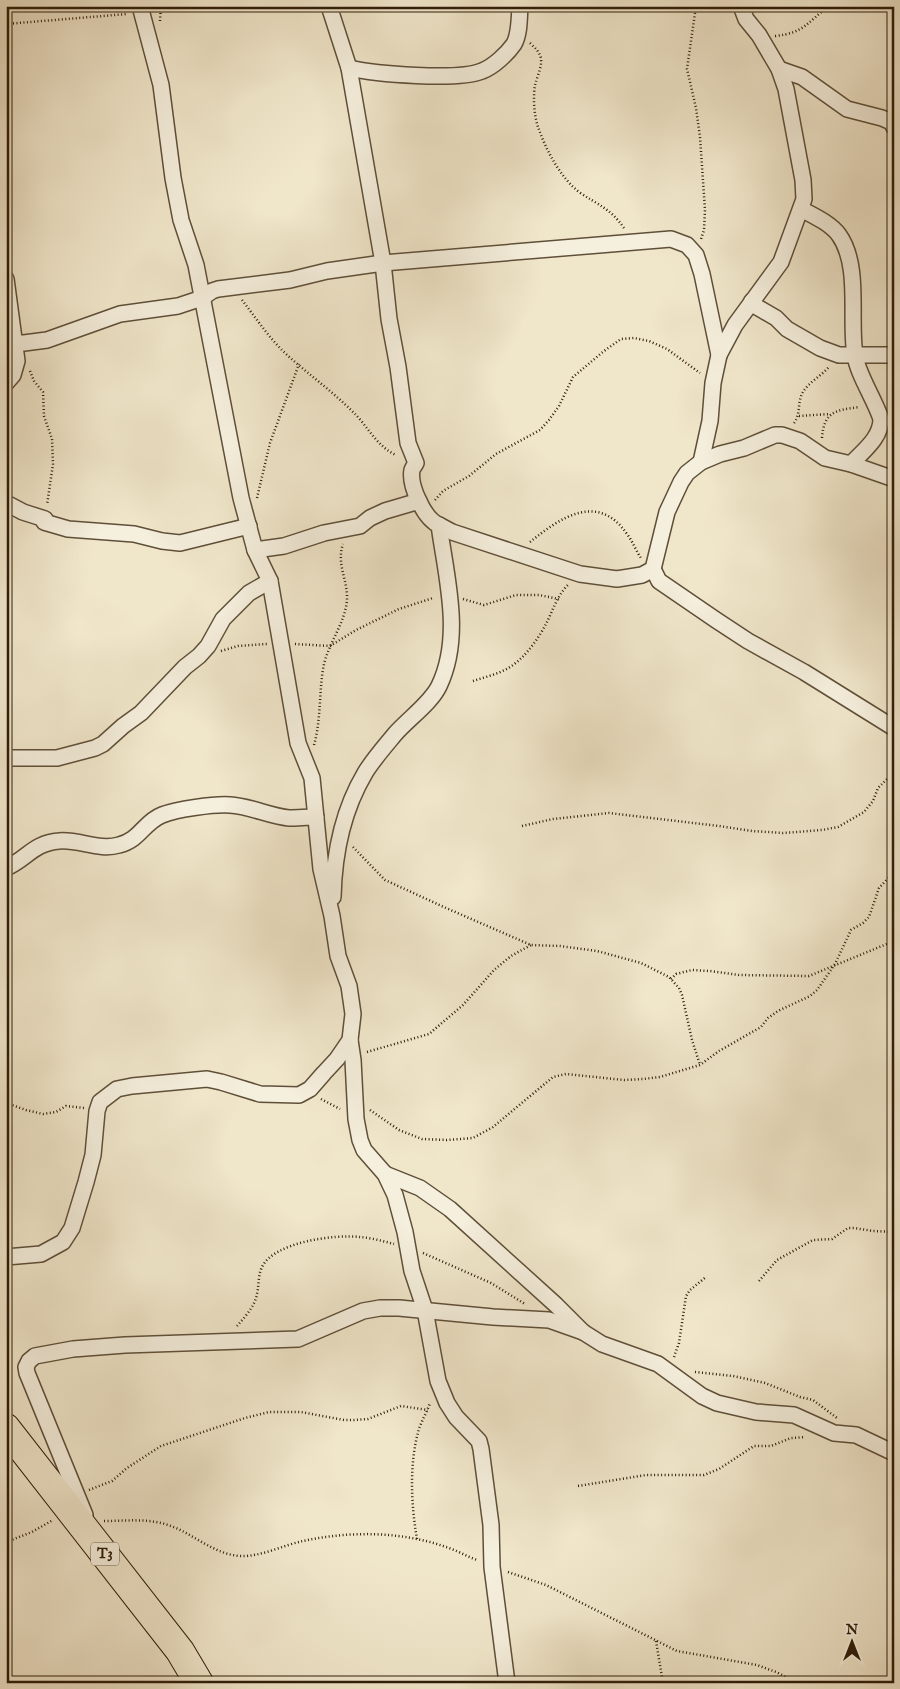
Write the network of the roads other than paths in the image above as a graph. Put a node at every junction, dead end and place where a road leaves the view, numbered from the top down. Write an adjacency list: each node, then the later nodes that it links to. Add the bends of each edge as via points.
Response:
1 (329, 6): 5 (street)
2 (520, 6): 5 (street, via 514,43 489,68 474,74 416,75)
3 (741, 6): 6 (street)
4 (140, 9): 11 (street, via 161,85 177,199)
5 (349, 68): 9 (street)
6 (779, 69): 7 (street, via 802,77 847,109 882,118); 8 (street, via 786,89 803,180)
7 (894, 127)
8 (801, 209): 12 (street, via 781,262); 16 (street, via 820,219 838,235 845,247 851,267)
9 (383, 263): 11 (street, via 290,280 234,286 212,291); 14 (street, via 671,239 687,245 696,255); 21 (street, via 408,443 416,463 412,470)
10 (6, 278): 13 (street)
11 (202, 298): 13 (street, via 167,308 120,314 47,340); 23 (street)
12 (752, 301): 14 (street); 16 (street, via 794,334 820,348 839,355)
13 (19, 342): 17 (street, via 15,370)
14 (719, 354): 18 (street)
15 (894, 355): 16 (street)
16 (855, 356): 19 (street, via 881,425 876,438)
17 (6, 383)
18 (701, 462): 19 (street, via 782,434 800,441 824,458); 26 (street, via 687,473 675,493)
19 (851, 464): 20 (street)
20 (894, 479)
21 (419, 501): 24 (street); 25 (street, via 378,514 360,526)
22 (6, 503): 23 (street, via 45,519 44,522 68,529 134,534 180,543)
23 (248, 523): 25 (street)
24 (436, 524): 26 (street, via 580,574 617,578 635,577); 32 (street, via 450,605 452,642 440,684 430,700 406,722 366,772 351,799 333,878)
25 (256, 550): 27 (street)
26 (652, 570): 28 (street, via 659,581 748,641)
27 (270, 581): 29 (street, via 250,593 223,619 208,646 141,713 95,748 57,758); 30 (street, via 298,743 312,778)
28 (894, 728)
29 (6, 758)
30 (316, 817): 31 (street, via 289,818 228,805 194,809 162,815 128,843 111,847 60,840 50,842 39,845); 32 (street, via 321,869)
31 (6, 868)
32 (332, 916): 33 (street, via 338,956 350,986 353,1014)
33 (350, 1040): 34 (street, via 360,1140); 35 (street, via 310,1089 299,1095 260,1094 207,1080 117,1089 100,1102 93,1155 72,1228 63,1242 41,1254)
34 (384, 1174): 36 (street, via 395,1195); 37 (street, via 420,1188 450,1209)
35 (6, 1257)
36 (425, 1310): 37 (street, via 549,1320); 40 (street, via 380,1308 363,1311 298,1339 126,1345 35,1356 26,1367 27,1373); 42 (street, via 438,1381 447,1403 479,1441)
37 (583, 1332): 39 (street, via 602,1344 658,1364 717,1403 756,1412 794,1415 837,1426)
38 (6, 1428): 40 (highway, T3)
39 (894, 1454)
40 (82, 1517): 41 (highway, T3, via 180,1651)
41 (199, 1683)
42 (507, 1683)

